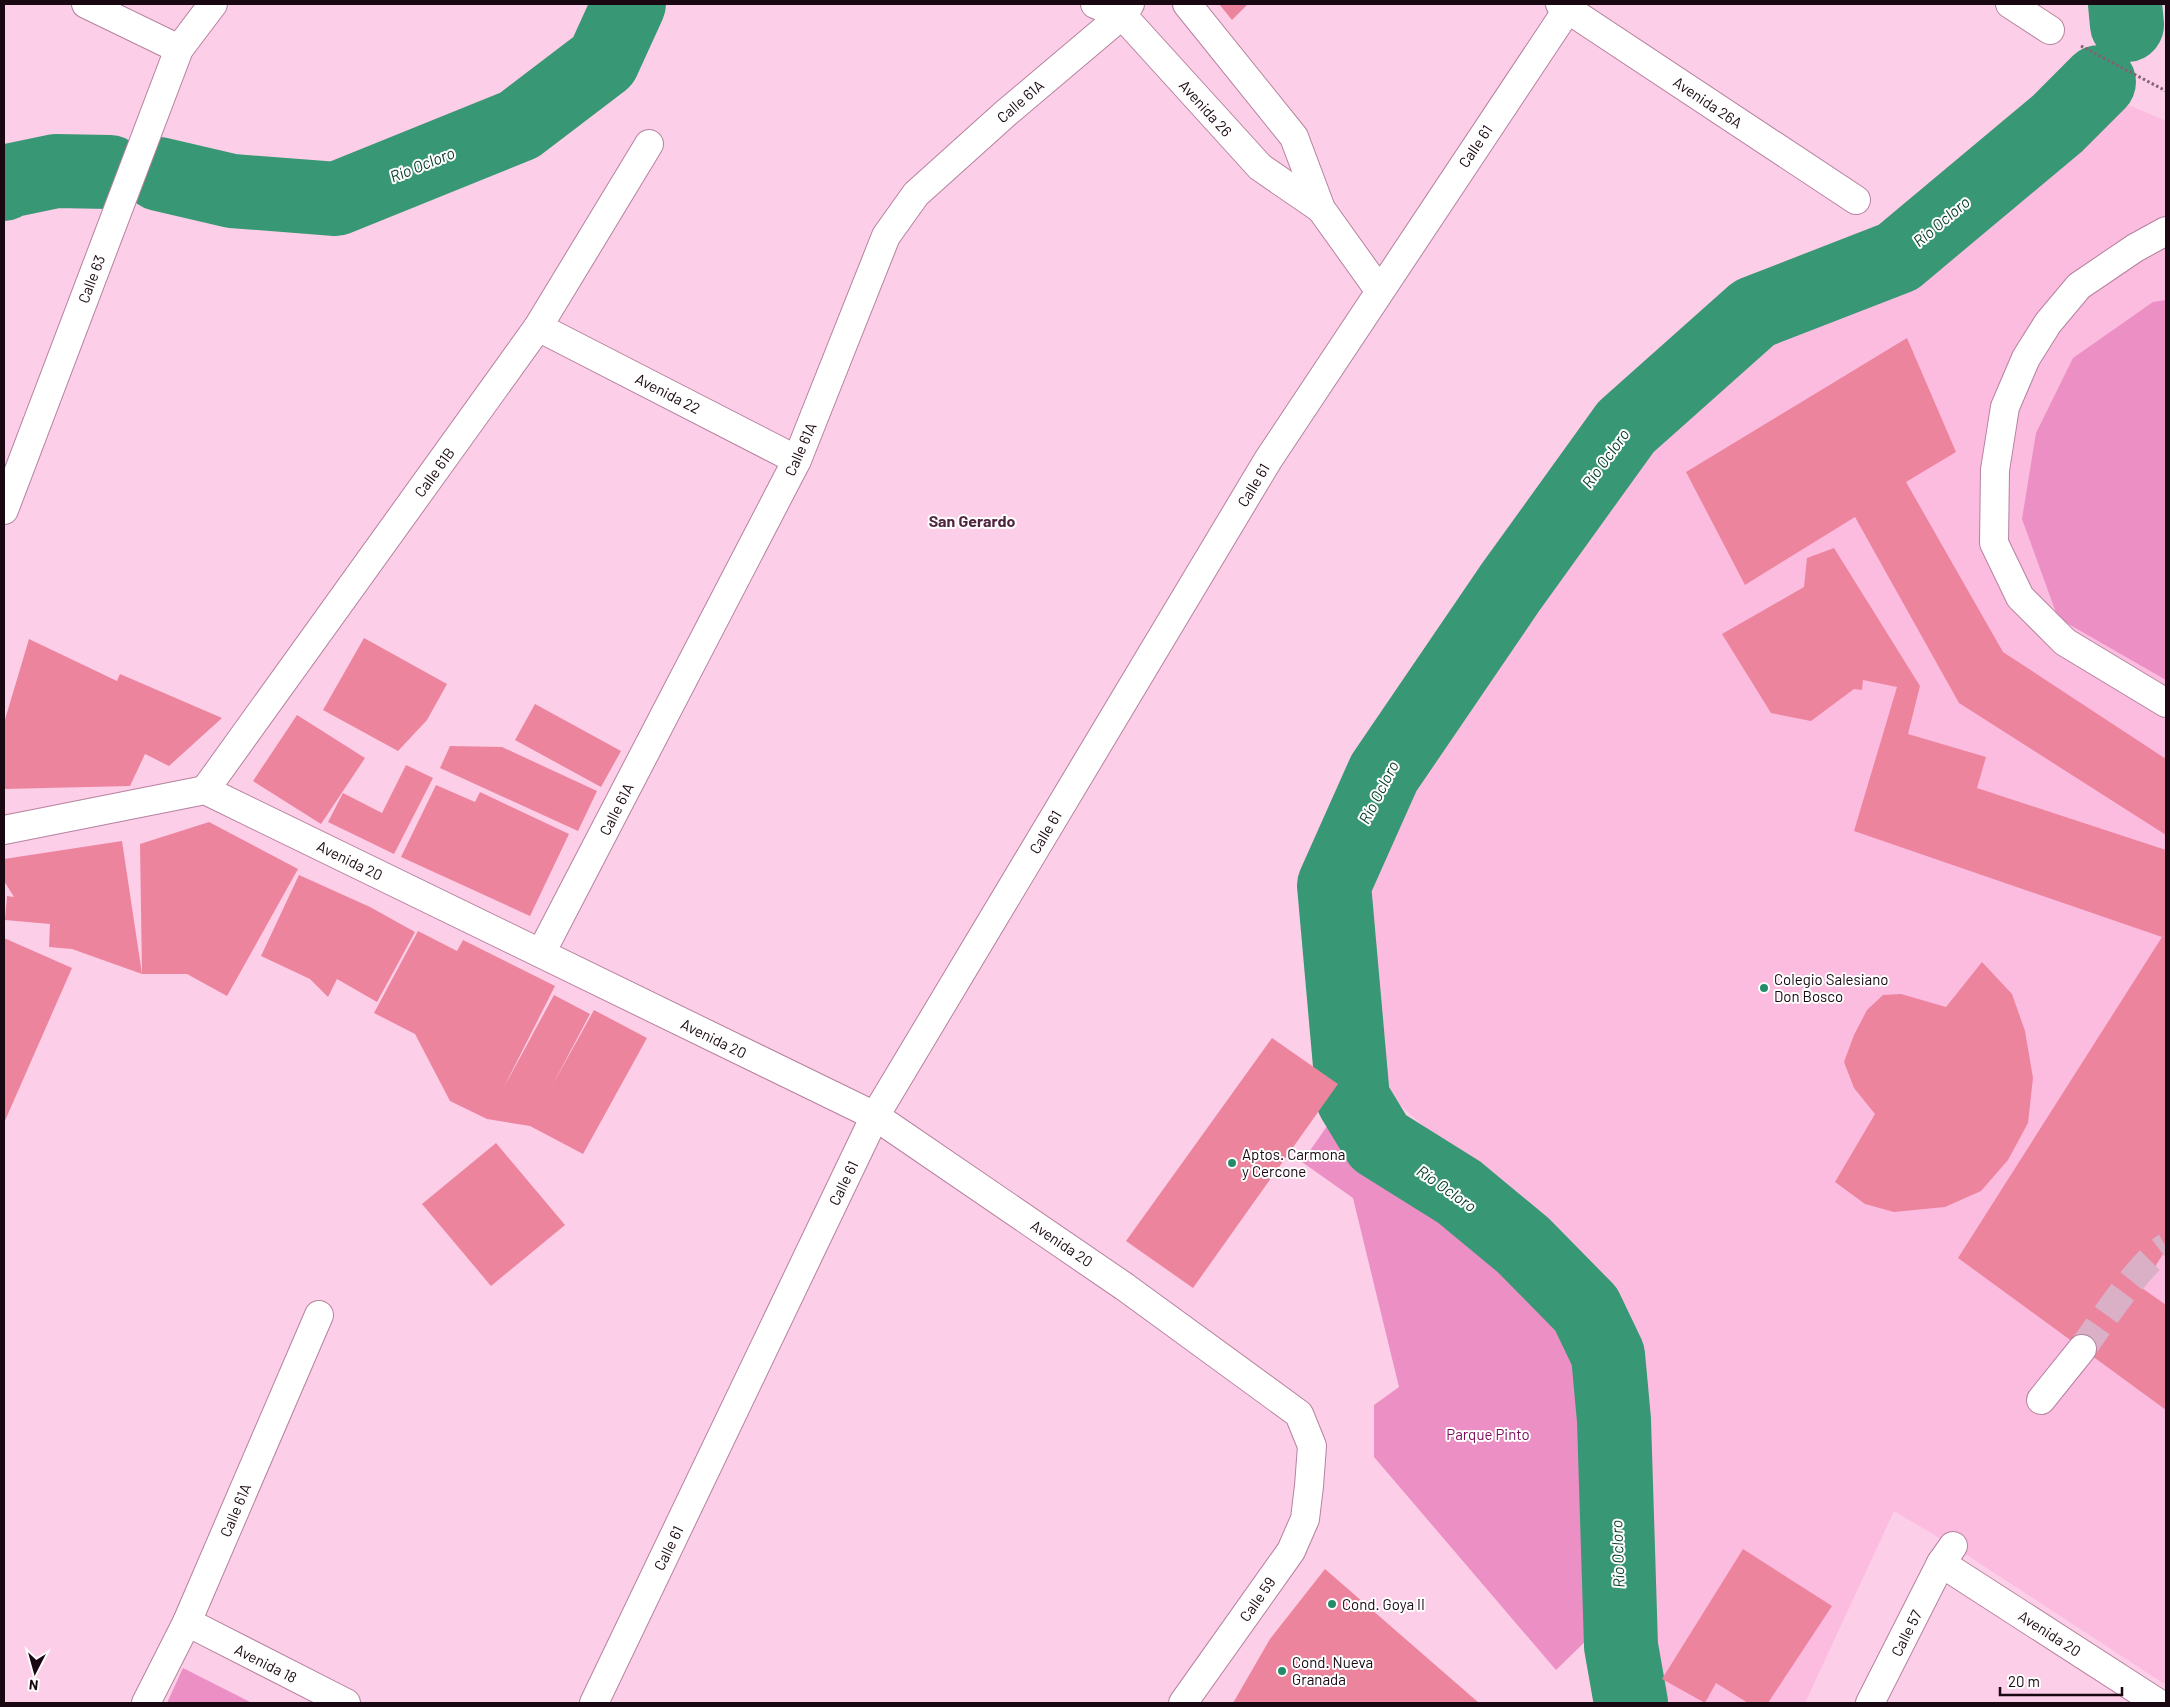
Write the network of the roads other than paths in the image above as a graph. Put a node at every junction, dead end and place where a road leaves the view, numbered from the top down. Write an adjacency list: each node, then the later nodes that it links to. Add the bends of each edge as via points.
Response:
1 (86, 4): 9 (street)
2 (213, 4): 9 (street, Calle 63)
3 (1095, 4): 7 (street, Avenida 26)
4 (1187, 4): 12 (street, Avenida 26, via 1294,137)
5 (2010, 4): 8 (street)
6 (1566, 5): 11 (street, Avenida 26A); 14 (street, Calle 61)
7 (1126, 9): 12 (street, Avenida 26, via 1260,167); 16 (street, Calle 61A, via 916,194 886,236)
8 (2050, 30)
9 (179, 49): 17 (street, Calle 63)
10 (649, 144): 15 (street, Calle 61B)
11 (1856, 200)
12 (1321, 210): 14 (street, Avenida 26)
13 (2166, 231): 18 (street, via 2079,286 2048,323 2026,358 2005,407 1995,470 1994,543 2020,597 2065,642)
14 (1379, 290): 22 (street, Calle 61, via 1268,460)
15 (538, 327): 16 (street, Avenida 22); 19 (street, Calle 61B)
16 (797, 460): 21 (street, Calle 61A)
17 (4, 510)
18 (2166, 704)
19 (205, 790): 20 (street); 21 (street, Avenida 20)
20 (4, 830)
21 (540, 953): 22 (street, Avenida 20)
22 (875, 1116): 26 (street, Avenida 20, via 1125,1287 1299,1414 1312,1446); 31 (street, Calle 61)
23 (319, 1315): 28 (street, Calle 61A)
24 (2082, 1349): 25 (street)
25 (2041, 1400)
26 (1309, 1486): 32 (street, Calle 59, via 1304,1519 1291,1550)
27 (1947, 1554): 33 (street, Calle 57); 34 (street, Avenida 20)
28 (187, 1622): 29 (street, Calle 61A); 30 (street, Avenida 18)
29 (146, 1703)
30 (346, 1703)
31 (594, 1703)
32 (1183, 1703)
33 (1870, 1703)
34 (2158, 1703)

